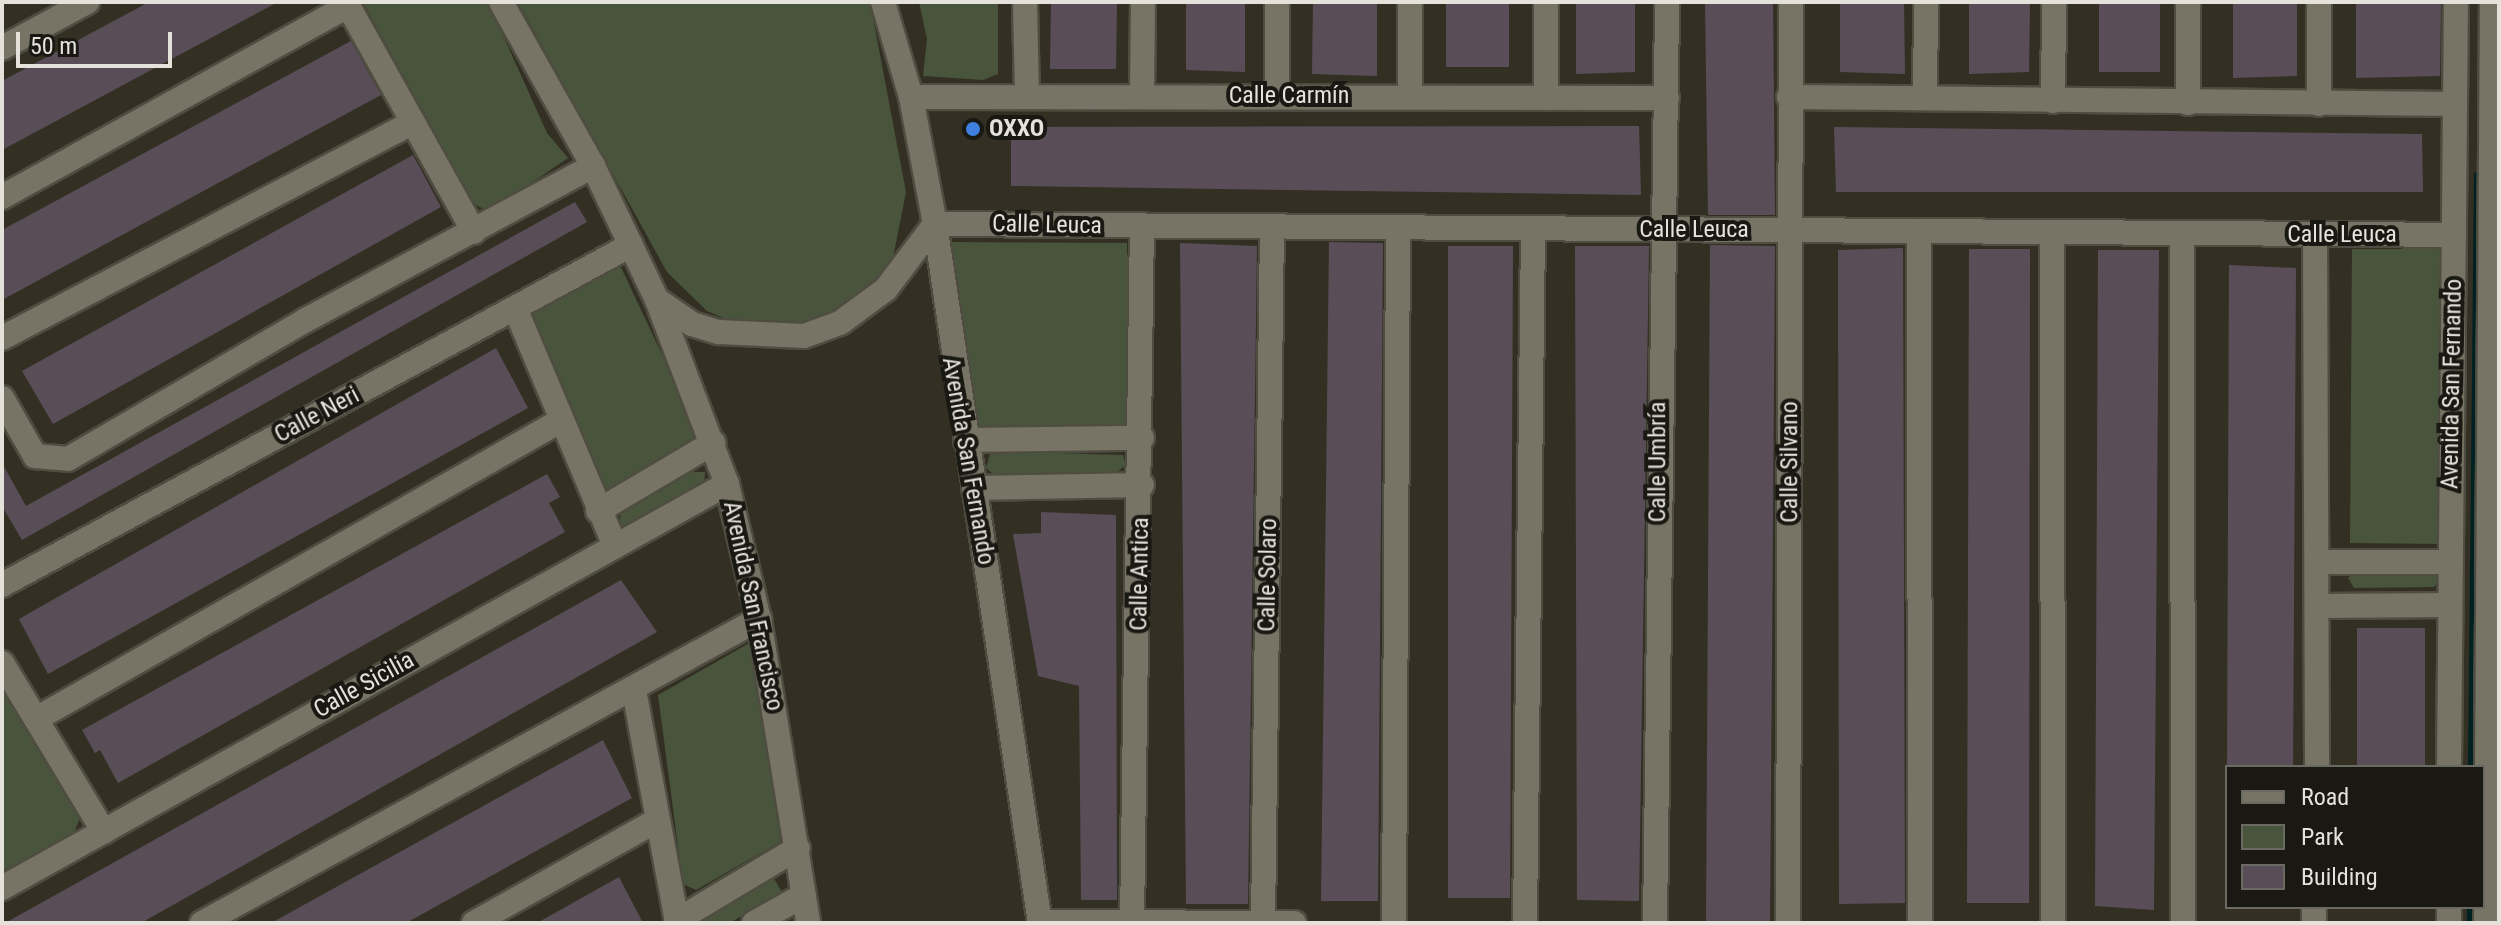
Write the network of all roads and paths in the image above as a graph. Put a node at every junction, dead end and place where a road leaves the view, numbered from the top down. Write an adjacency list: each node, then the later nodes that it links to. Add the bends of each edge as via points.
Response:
1 (87, 2): 18 (street)
2 (501, 2): 34 (street)
3 (883, 2): 22 (street, Avenida San Fernando)
4 (1025, 2): 19 (street)
5 (1143, 2): 20 (street)
6 (1277, 2): 23 (street)
7 (1410, 2): 21 (street)
8 (1546, 2): 25 (street)
9 (1667, 2): 26 (street, Calle Umbría)
10 (1791, 2): 24 (street, Calle Silvano)
11 (1926, 2): 27 (street)
12 (2054, 2): 28 (street)
13 (2188, 2): 29 (street)
14 (2319, 2): 30 (street)
15 (2456, 2): 31 (street, Avenida San Fernando)
16 (2492, 2): 32 (street, Avenida San Fernando)
17 (347, 4): 33 (street); 37 (street)
18 (2, 48)
19 (1027, 96): 20 (street, Calle Carmín); 22 (street, Calle Carmín)
20 (1142, 96): 23 (street, Calle Carmín)
21 (1410, 96): 23 (street, Calle Carmín); 25 (street, Calle Carmín)
22 (911, 97): 38 (street, Avenida San Fernando)
23 (1277, 97)
24 (1789, 97): 27 (street); 43 (street, Calle Silvano)
25 (1546, 98): 26 (street, Calle Carmín)
26 (1667, 98): 42 (street, Calle Umbría)
27 (1925, 98): 28 (street)
28 (2053, 101): 29 (street)
29 (2188, 103): 30 (street)
30 (2319, 104): 31 (street)
31 (2455, 104): 36 (street, Avenida San Fernando)
32 (2495, 104): 35 (street, Avenida San Fernando)
33 (413, 122): 44 (street); 55 (street)
34 (593, 166): 44 (street); 52 (street)
35 (2489, 167): 36 (street); 47 (street, Avenida San Fernando)
36 (2455, 168): 51 (street, Avenida San Fernando)
37 (2, 197)
38 (935, 224): 39 (street, Calle Leuca); 53 (street, via 886,289 840,323 804,336 719,332 692,324); 59 (street, Avenida San Fernando)
39 (1142, 226): 40 (street, Calle Leuca); 58 (street, Calle Antica)
40 (1272, 226): 41 (street, Calle Leuca); 91 (street, Calle Solaro)
41 (1398, 228): 46 (street, Calle Leuca); 93 (street)
42 (1660, 229): 43 (street, Calle Leuca); 46 (street, Calle Leuca); 95 (street, Calle Umbría)
43 (1791, 230): 45 (street, Calle Leuca); 96 (street, Calle Silvano)
44 (474, 232): 56 (street, via 306,320 68,459 44,459 27,446)
45 (1919, 232): 48 (street, Calle Leuca); 97 (street)
46 (1533, 233): 94 (street)
47 (2493, 233): 69 (street, Avenida San Fernando)
48 (2052, 234): 49 (street, Calle Leuca); 98 (street)
49 (2182, 235): 50 (street, Calle Leuca); 99 (street)
50 (2315, 235): 51 (street, Calle Leuca); 66 (street)
51 (2454, 235): 67 (street, Avenida San Fernando)
52 (631, 245): 53 (street); 54 (street, Calle Neri)
53 (657, 300): 60 (street, Avenida San Francisco)
54 (515, 308): 57 (street); 68 (street, Calle Neri)
55 (2, 338)
56 (2, 398)
57 (560, 421): 64 (street); 76 (street)
58 (1142, 438): 59 (street); 62 (street, Calle Antica)
59 (966, 440): 63 (street, Avenida San Fernando)
60 (713, 443): 61 (street, Avenida San Francisco); 64 (street)
61 (727, 484): 65 (street, Calle Sicilia); 72 (street, Avenida San Francisco)
62 (1142, 485): 63 (street); 86 (street, Calle Antica)
63 (974, 488): 85 (street, Avenida San Fernando)
64 (598, 511): 65 (street)
65 (614, 544): 80 (street, Calle Sicilia)
66 (2319, 562): 67 (street); 71 (street)
67 (2449, 562): 70 (street, Avenida San Fernando)
68 (2, 584)
69 (2493, 586): 73 (street, Avenida San Fernando)
70 (2449, 605): 71 (street); 78 (street, Avenida San Fernando)
71 (2320, 606): 77 (street)
72 (759, 619): 75 (street); 81 (street, Avenida San Francisco)
73 (2492, 627): 100 (street, Avenida San Fernando)
74 (2, 663): 76 (street)
75 (634, 690): 79 (street); 87 (street)
76 (36, 719): 80 (street)
77 (2317, 765)
78 (2449, 765)
79 (656, 821): 84 (street); 88 (street)
80 (104, 832): 82 (street, Calle Sicilia)
81 (798, 848): 83 (street, Avenida San Francisco); 84 (street)
82 (2, 888)
83 (804, 895): 89 (street); 90 (street, Avenida San Francisco)
84 (676, 922)
85 (1040, 922): 86 (street)
86 (1132, 922): 91 (street)
87 (202, 923)
88 (474, 923)
89 (754, 923)
90 (808, 923)
91 (1263, 923): 92 (street)
92 (1294, 923)
93 (1394, 923)
94 (1525, 923)
95 (1655, 923)
96 (1788, 923)
97 (1920, 923)
98 (2053, 923)
99 (2183, 923)
100 (2486, 923)

